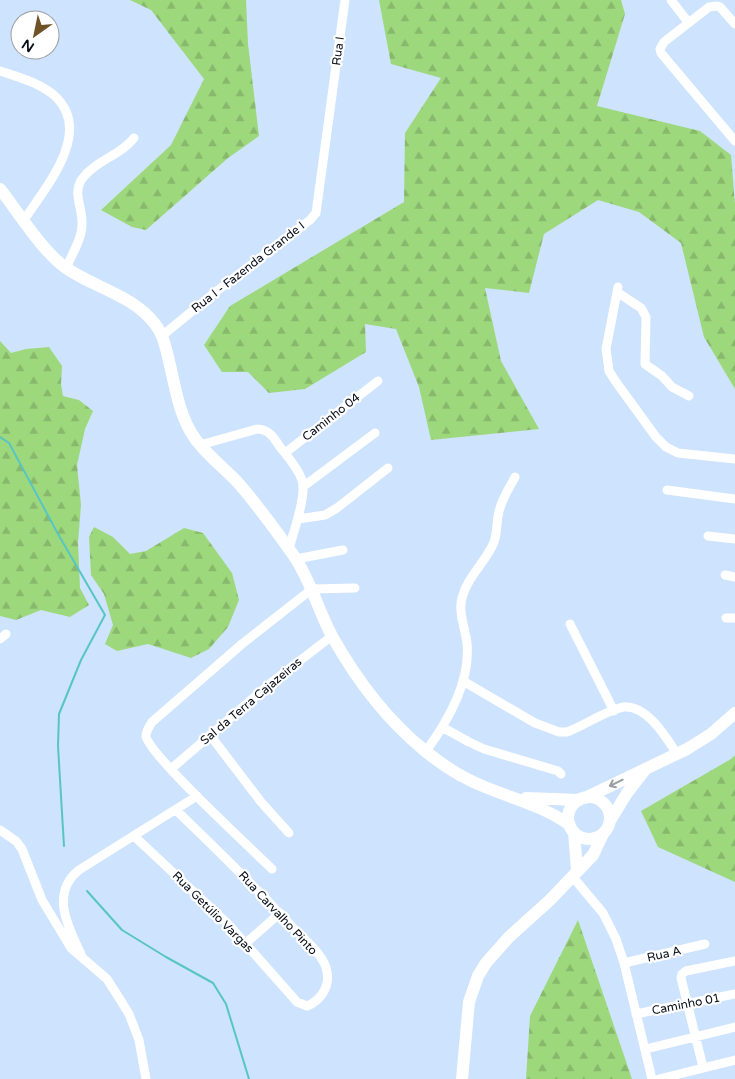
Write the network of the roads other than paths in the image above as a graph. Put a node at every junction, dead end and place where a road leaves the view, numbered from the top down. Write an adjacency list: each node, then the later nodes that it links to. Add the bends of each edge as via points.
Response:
1 (335, 0): 3 (street)
2 (672, 0): 4 (street)
3 (345, 1): 7 (street, Rua I)
4 (688, 22): 5 (street, via 709,7 717,6); 8 (street, via 664,42 661,54)
5 (735, 24)
6 (0, 71): 11 (street, via 36,84 56,97 70,123 65,154)
7 (332, 102): 13 (street, Rua I - Fazenda Grande I, via 314,216)
8 (733, 135)
9 (134, 138): 12 (street, via 122,151 96,165 82,179 77,189 83,223)
10 (0, 189): 11 (main road)
11 (24, 220): 12 (main road, via 51,255)
12 (66, 268): 13 (main road, via 136,305)
13 (162, 334): 17 (main road, via 184,419)
14 (378, 381): 18 (street, Caminho 04)
15 (689, 396): 19 (street, via 672,387 645,364 646,317 641,308 617,290 606,349 609,371 616,382 666,447 678,452)
16 (374, 433): 22 (street)
17 (200, 445): 18 (street, via 262,429 270,433); 29 (main road, via 239,484)
18 (285, 452): 22 (street)
19 (735, 459)
20 (388, 468): 25 (street, via 325,515)
21 (515, 477): 36 (street, via 500,507 494,542 462,598 461,614 467,644)
22 (304, 486): 25 (street)
23 (667, 490): 24 (street)
24 (735, 499)
25 (298, 518): 29 (street)
26 (708, 536): 27 (street)
27 (735, 540)
28 (343, 550): 29 (street)
29 (292, 554): 33 (main road)
30 (725, 575): 31 (street)
31 (735, 577)
32 (355, 588): 33 (street)
33 (312, 589): 35 (main road); 43 (street, via 152,722 147,730 148,742)
34 (570, 624): 37 (street)
35 (332, 636): 40 (street, Sal da Terra Cajazeiras); 41 (main road, via 388,717)
36 (463, 681): 37 (street, via 535,723 559,732 573,730); 39 (street)
37 (614, 711): 42 (street, via 626,707 646,716 660,727)
38 (735, 713): 42 (main road, via 704,739)
39 (442, 727): 41 (street); 45 (street, via 484,749)
40 (210, 735): 43 (street, Sal da Terra Cajazeiras); 53 (street)
41 (426, 751): 47 (main road, via 449,769)
42 (677, 754): 44 (main road)
43 (171, 769): 46 (street)
44 (646, 769): 48 (main road, one-way to 48); 50 (main road)
45 (560, 774)
46 (197, 796): 49 (street); 56 (street)
47 (511, 796): 48 (main road, via 542,800); 51 (main road, via 547,811)
48 (582, 799): 50 (main road, via 601,801 610,813); 51 (main road, via 570,811)
49 (176, 810): 55 (street); 58 (street, Rua Carvalho Pinto)
50 (610, 821): 54 (main road)
51 (572, 828): 54 (main road, via 585,839); 57 (main road)
52 (0, 830): 61 (street, via 22,849 42,900 71,948)
53 (289, 833)
54 (603, 834): 57 (main road, via 593,854)
55 (134, 836): 59 (street, Rua Getúlio Vargas); 61 (street, via 79,870 68,881 64,895 66,918)
56 (272, 869)
57 (574, 873): 63 (street, via 603,913); 75 (main road, via 509,937 478,976 469,1002)
58 (280, 913): 59 (street); 64 (street, Rua Carvalho Pinto, via 317,954 328,973 322,995 314,1003 302,1005)
59 (246, 943): 64 (street, Rua Getúlio Vargas)
60 (705, 944): 63 (street, Rua A)
61 (84, 961): 74 (street, via 107,979 129,1014 139,1040)
62 (735, 962): 66 (street, via 684,972 681,978)
63 (624, 963): 67 (street)
64 (287, 991)
65 (735, 994): 66 (street, Caminho 01)
66 (686, 1004): 67 (street, Caminho 01); 69 (street)
67 (636, 1014): 70 (street)
68 (735, 1027): 69 (street)
69 (695, 1036): 70 (street); 72 (street)
70 (646, 1049): 76 (street)
71 (735, 1060): 72 (street)
72 (703, 1067): 73 (street)
73 (694, 1074): 77 (street)
74 (146, 1079)
75 (462, 1079)
76 (652, 1079)
77 (660, 1079)

